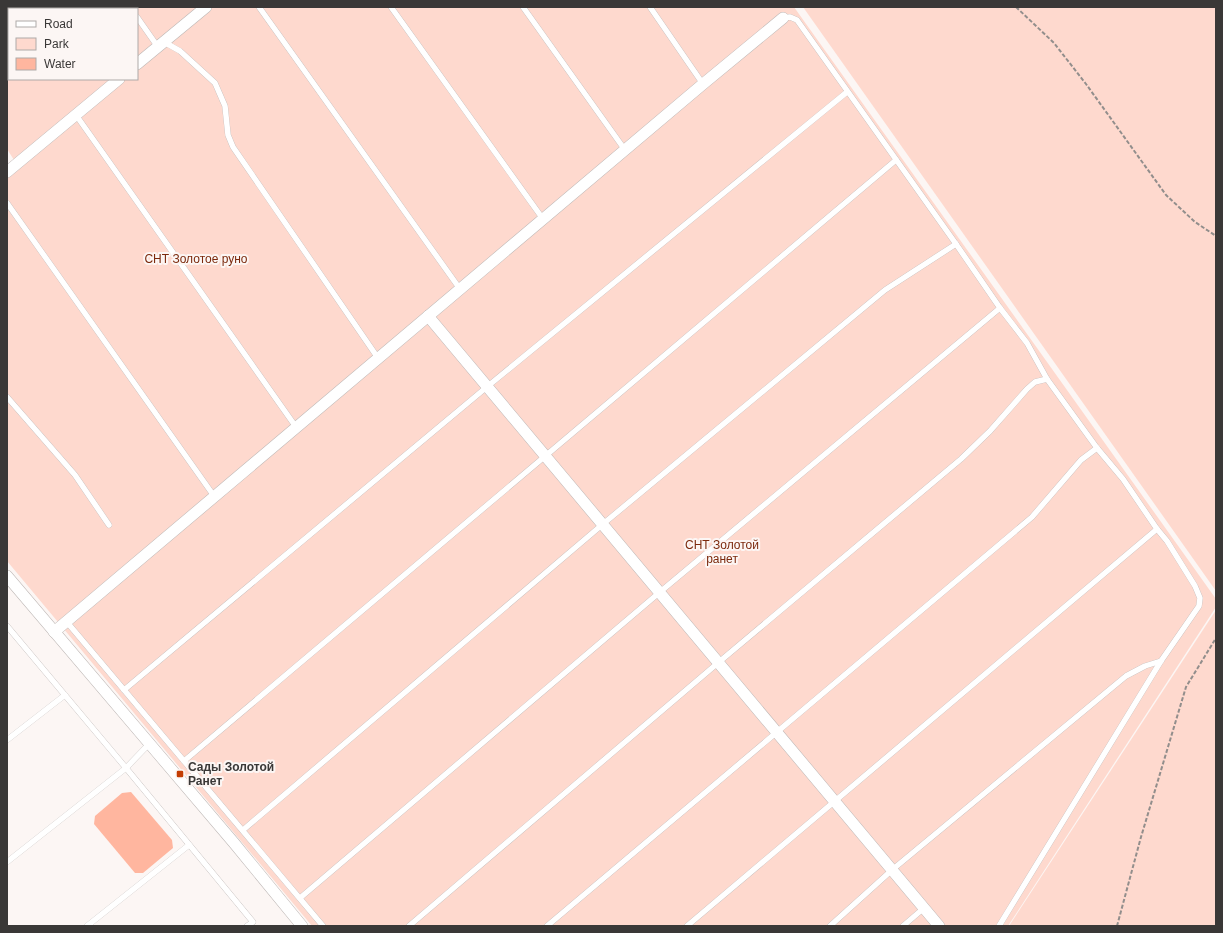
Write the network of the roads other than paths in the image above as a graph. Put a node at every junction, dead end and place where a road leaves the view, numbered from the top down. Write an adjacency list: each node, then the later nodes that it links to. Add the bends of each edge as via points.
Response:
1 (206, 7): 8 (street)
2 (259, 7): 20 (lane)
3 (391, 7): 18 (lane)
4 (523, 7): 14 (lane)
5 (650, 7): 11 (lane)
6 (138, 18): 8 (lane)
7 (783, 18): 11 (street); 12 (lane, via 797,20)
8 (161, 44): 9 (street); 23 (lane, via 180,51 215,83 225,106 228,135 233,147)
9 (138, 63)
10 (118, 80): 13 (street)
11 (703, 84): 14 (street)
12 (847, 92): 15 (lane); 25 (lane)
13 (76, 115): 16 (street); 27 (lane)
14 (625, 150): 18 (street)
15 (896, 160): 19 (lane); 29 (lane)
16 (7, 172)
17 (7, 203): 30 (lane)
18 (543, 219): 20 (street)
19 (956, 244): 21 (lane); 31 (lane, via 885,290)
20 (460, 289): 22 (street)
21 (1000, 308): 24 (lane, via 1027,343); 35 (lane)
22 (428, 316): 23 (street); 25 (street)
23 (378, 358): 27 (street)
24 (1047, 379): 28 (lane); 40 (lane, via 1035,382 961,459)
25 (488, 386): 29 (street); 41 (lane)
26 (7, 397): 32 (lane, via 75,475)
27 (296, 428): 30 (street)
28 (1096, 448): 33 (lane, via 1123,479); 43 (lane, via 1081,460 1032,517)
29 (546, 455): 31 (street); 46 (lane)
30 (214, 496): 36 (street)
31 (603, 524): 35 (street); 49 (lane)
32 (109, 525)
33 (1157, 529): 39 (lane, via 1196,586 1200,598 1199,606); 48 (lane)
34 (7, 576): 38 (street)
35 (660, 592): 40 (street); 53 (lane)
36 (66, 621): 38 (street); 41 (lane)
37 (7, 626): 42 (lane)
38 (54, 632): 45 (street)
39 (1161, 661): 52 (lane, via 1126,676); 65 (lane)
40 (719, 662): 43 (street); 59 (lane)
41 (124, 690): 46 (lane)
42 (65, 695): 44 (lane); 47 (lane)
43 (777, 732): 48 (street); 60 (lane)
44 (7, 740)
45 (149, 744): 47 (lane); 57 (street)
46 (184, 761): 49 (lane)
47 (126, 768): 50 (lane); 51 (lane)
48 (835, 801): 52 (street); 61 (lane)
49 (243, 830): 53 (lane)
50 (189, 845): 55 (lane); 56 (lane, via 253,922)
51 (7, 862)
52 (892, 870): 54 (street); 62 (lane)
53 (300, 898): 58 (lane)
54 (924, 908): 63 (lane); 64 (street)
55 (87, 926)
56 (247, 926)
57 (302, 926)
58 (323, 926)
59 (409, 926)
60 (547, 926)
61 (687, 926)
62 (830, 926)
63 (903, 926)
64 (939, 926)
65 (999, 926)

